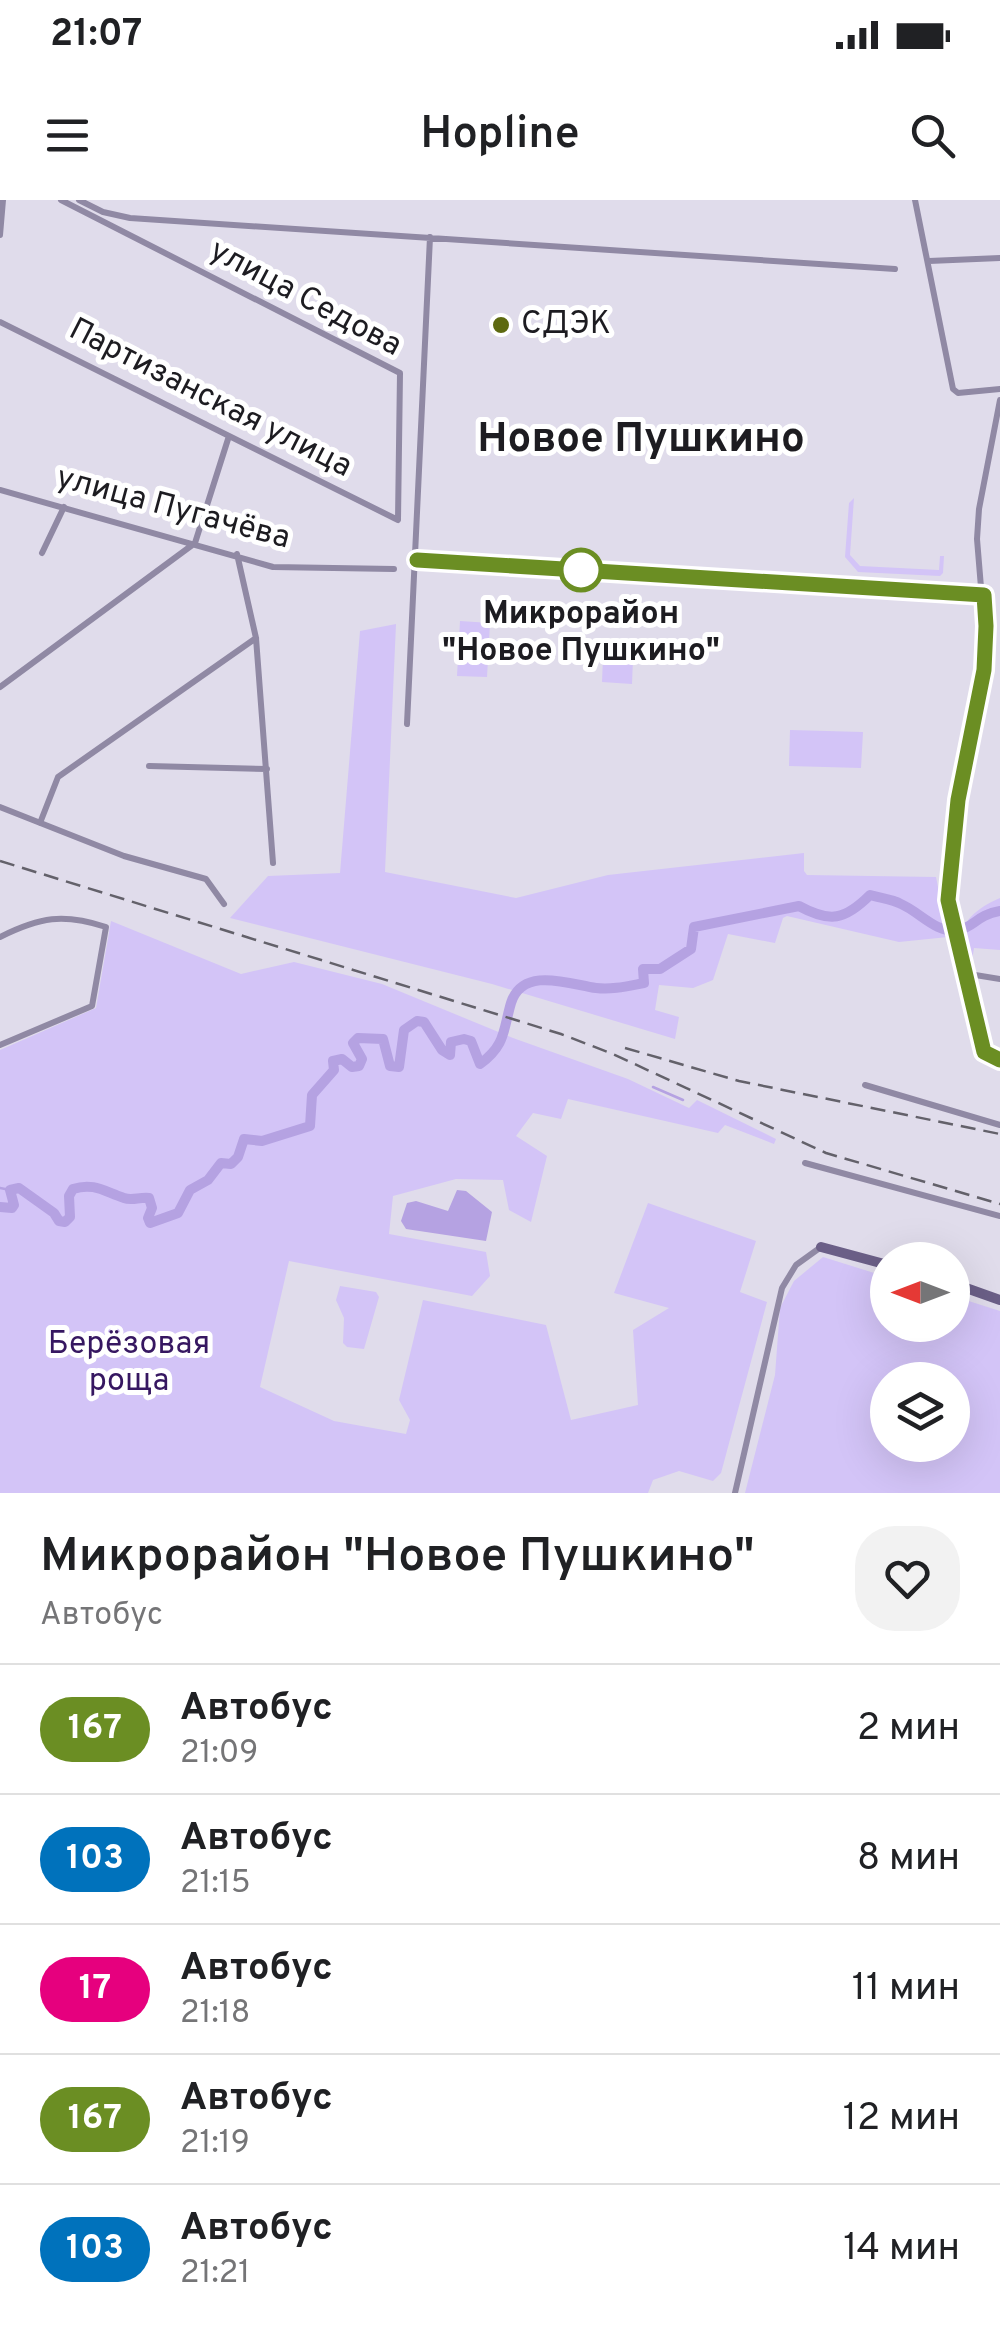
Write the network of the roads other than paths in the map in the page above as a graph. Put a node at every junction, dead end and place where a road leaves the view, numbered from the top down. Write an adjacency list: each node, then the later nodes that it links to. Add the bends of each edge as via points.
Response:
1 (2, 200): 5 (street)
2 (61, 200): 16 (street, улица Седова, via 400,373)
3 (80, 200): 6 (street, via 130,218)
4 (915, 200): 8 (street)
5 (0, 235)
6 (430, 237): 9 (street); 20 (street)
7 (1000, 258): 8 (street)
8 (929, 261): 11 (street, via 953,390)
9 (895, 269)
10 (0, 322): 13 (street, Партизанская улица)
11 (1000, 389)
12 (1000, 400): 22 (street, via 977,538)
13 (229, 436): 16 (street, Партизанская улица); 17 (street)
14 (0, 490): 15 (street, улица Пугачёва)
15 (64, 507): 17 (street, улица Пугачёва); 18 (street)
16 (398, 520)
17 (195, 542): 19 (street, улица Пугачёва); 24 (street)
18 (42, 553)
19 (237, 554): 21 (street, улица Пугачёва, via 273,567); 23 (street)
20 (417, 560): 22 (street); 25 (street)
21 (394, 569)
22 (984, 595): 33 (street, via 985,659 956,814 948,900)
23 (256, 638): 27 (street); 29 (street, via 58,777)
24 (0, 687)
25 (407, 724)
26 (150, 766): 27 (street)
27 (267, 769): 30 (street)
28 (0, 808): 29 (street)
29 (40, 823): 31 (street, via 206,879)
30 (273, 863)
31 (224, 904)
32 (0, 937): 35 (street, via 45,919 77,918 106,927 92,1006)
33 (963, 973): 34 (street); 36 (street, via 984,1052)
34 (1000, 978)
35 (0, 1046)
36 (1000, 1060)
37 (865, 1085): 39 (street)
38 (1000, 1110): 39 (street)
39 (998, 1125)
40 (805, 1163): 41 (street)
41 (1000, 1216)
42 (821, 1247): 43 (street); 46 (street, via 796,1265 782,1288)
43 (870, 1260)
44 (970, 1289): 45 (street)
45 (1000, 1300)
46 (734, 1493)

